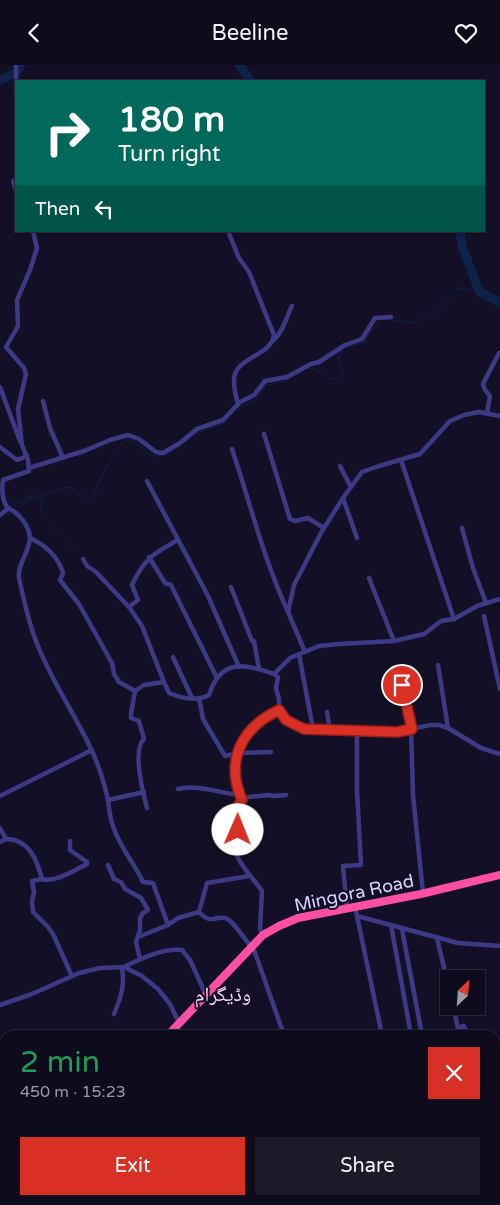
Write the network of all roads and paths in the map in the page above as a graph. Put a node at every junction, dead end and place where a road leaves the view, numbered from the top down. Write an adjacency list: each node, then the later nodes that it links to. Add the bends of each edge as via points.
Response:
1 (16, 65): 2 (street)
2 (16, 80)
3 (33, 232): 15 (street, via 37,247 17,300 18,326 6,347 24,367 26,374 18,409)
4 (228, 232): 7 (street, via 249,272 274,335)
5 (292, 307): 7 (street)
6 (390, 317): 11 (street, via 375,318 362,339 345,345 319,362 287,377 265,381 254,395)
7 (273, 341): 11 (street, via 235,374 233,380)
8 (499, 353): 12 (street, via 483,384 490,397)
9 (0, 387): 15 (street)
10 (42, 401): 19 (street)
11 (238, 405): 19 (street, via 223,419 197,429 163,453 128,435)
12 (487, 413): 13 (street); 24 (street, via 464,415 450,421 420,454 362,472)
13 (500, 416)
14 (264, 434): 29 (street, via 290,519 308,518)
15 (22, 445): 18 (street)
16 (0, 447): 18 (street, via 17,460)
17 (232, 449): 41 (street, via 262,546)
18 (27, 456): 22 (street)
19 (63, 458): 22 (street)
20 (402, 463): 43 (street)
21 (340, 466): 24 (street)
22 (29, 468): 26 (street, via 29,471 3,480)
23 (147, 481): 33 (street)
24 (351, 487): 25 (street)
25 (343, 498): 29 (street); 32 (street)
26 (2, 500): 27 (street)
27 (9, 508): 28 (street); 31 (street, via 22,518)
28 (0, 515)
29 (324, 528): 41 (street, via 294,585)
30 (462, 528): 39 (street)
31 (30, 538): 56 (street, via 45,546 58,562 63,573 60,580 79,604 112,663 114,675 121,684); 66 (street, via 18,572 34,635)
32 (357, 538)
33 (178, 540): 34 (street); 49 (street)
34 (149, 557): 40 (street, via 132,585 139,598); 53 (street, via 165,583 171,585)
35 (83, 559): 40 (street)
36 (369, 578): 44 (street)
37 (230, 587): 50 (street, via 254,641)
38 (500, 599): 39 (street)
39 (486, 603): 43 (street)
40 (129, 607): 54 (street, via 142,626)
41 (288, 612): 45 (street)
42 (484, 616): 55 (street)
43 (454, 619): 44 (street, via 441,621 424,634)
44 (394, 641): 45 (street, via 339,643)
45 (305, 651): 46 (street)
46 (299, 654): 52 (street, via 290,658); 62 (street)
47 (173, 657): 57 (street)
48 (438, 665): 61 (street)
49 (240, 667): 50 (street); 53 (street, via 231,667)
50 (259, 669): 52 (street)
51 (399, 669): 63 (street)
52 (274, 675): 59 (street, via 278,677)
53 (217, 678): 58 (street, via 209,695)
54 (164, 682): 56 (street, via 144,685); 57 (street, via 169,693)
55 (500, 689)
56 (135, 691): 71 (street, via 131,718 139,721 144,739 138,755)
57 (192, 698): 58 (street)
58 (199, 698): 67 (street, via 203,719 225,756)
59 (279, 710): 62 (street, via 286,720 304,729); 67 (street, via 266,716 252,730 239,745)
60 (326, 712): 64 (street)
61 (448, 728): 63 (street, via 430,725); 69 (street, via 481,748)
62 (313, 729): 64 (street)
63 (412, 729): 65 (street, via 397,732); 85 (street, via 413,795)
64 (330, 730): 65 (street)
65 (357, 730): 87 (street, via 361,865 343,866)
66 (92, 750): 73 (street); 75 (street)
67 (238, 753): 68 (street); 74 (street, via 235,766)
68 (271, 753)
69 (500, 754)
70 (178, 789): 74 (street, via 195,788)
71 (144, 792): 75 (street); 76 (street)
72 (286, 795): 74 (street)
73 (0, 796)
74 (240, 797): 83 (street, via 241,802 236,809 238,830 231,835 242,868)
75 (108, 800): 86 (street, via 108,813 123,850 143,883 153,883)
76 (147, 808)
77 (0, 828): 78 (street)
78 (6, 839): 80 (street); 84 (street, via 15,839 30,851 38,863)
79 (70, 841): 84 (street, via 70,850 87,864 75,872)
80 (0, 842)
81 (108, 865): 88 (street, via 114,879 141,898)
82 (500, 875): 85 (highway, Mingora Road)
83 (249, 876): 89 (street, via 207,883); 94 (street, via 263,894 260,929)
84 (42, 879): 102 (street, via 32,881 34,912 48,927)
85 (423, 893): 87 (highway, Mingora Road)
86 (161, 907): 88 (street); 91 (street)
87 (351, 908): 90 (street); 94 (highway, Mingora Road, via 298,918)
88 (148, 910): 95 (street, via 140,918)
89 (199, 912): 91 (street, via 178,918); 98 (street, via 206,919 225,918 230,921)
90 (357, 916): 92 (street); 110 (street)
91 (168, 925): 95 (street)
92 (391, 925): 93 (street); 111 (street)
93 (402, 929): 96 (street); 112 (street)
94 (263, 935): 98 (highway, Mingora Road)
95 (138, 937): 99 (street, via 136,947)
96 (437, 938): 97 (street); 101 (street)
97 (500, 946)
98 (252, 948): 103 (highway, Mingora Road); 109 (street)
99 (140, 959): 100 (street); 103 (street, via 173,949 182,950)
100 (122, 967): 102 (street, via 100,968); 105 (street, via 122,996); 107 (street, via 142,976 158,989)
101 (445, 970)
102 (72, 976): 104 (street)
103 (206, 995): 107 (highway, Mingora Road)
104 (0, 1005)
105 (114, 1014)
106 (455, 1015): 113 (street, via 458,1028 464,1026)
107 (179, 1023): 108 (highway, Mingora Road)
108 (173, 1030)
109 (282, 1030)
110 (381, 1030)
111 (410, 1030)
112 (421, 1030)
113 (465, 1030)

